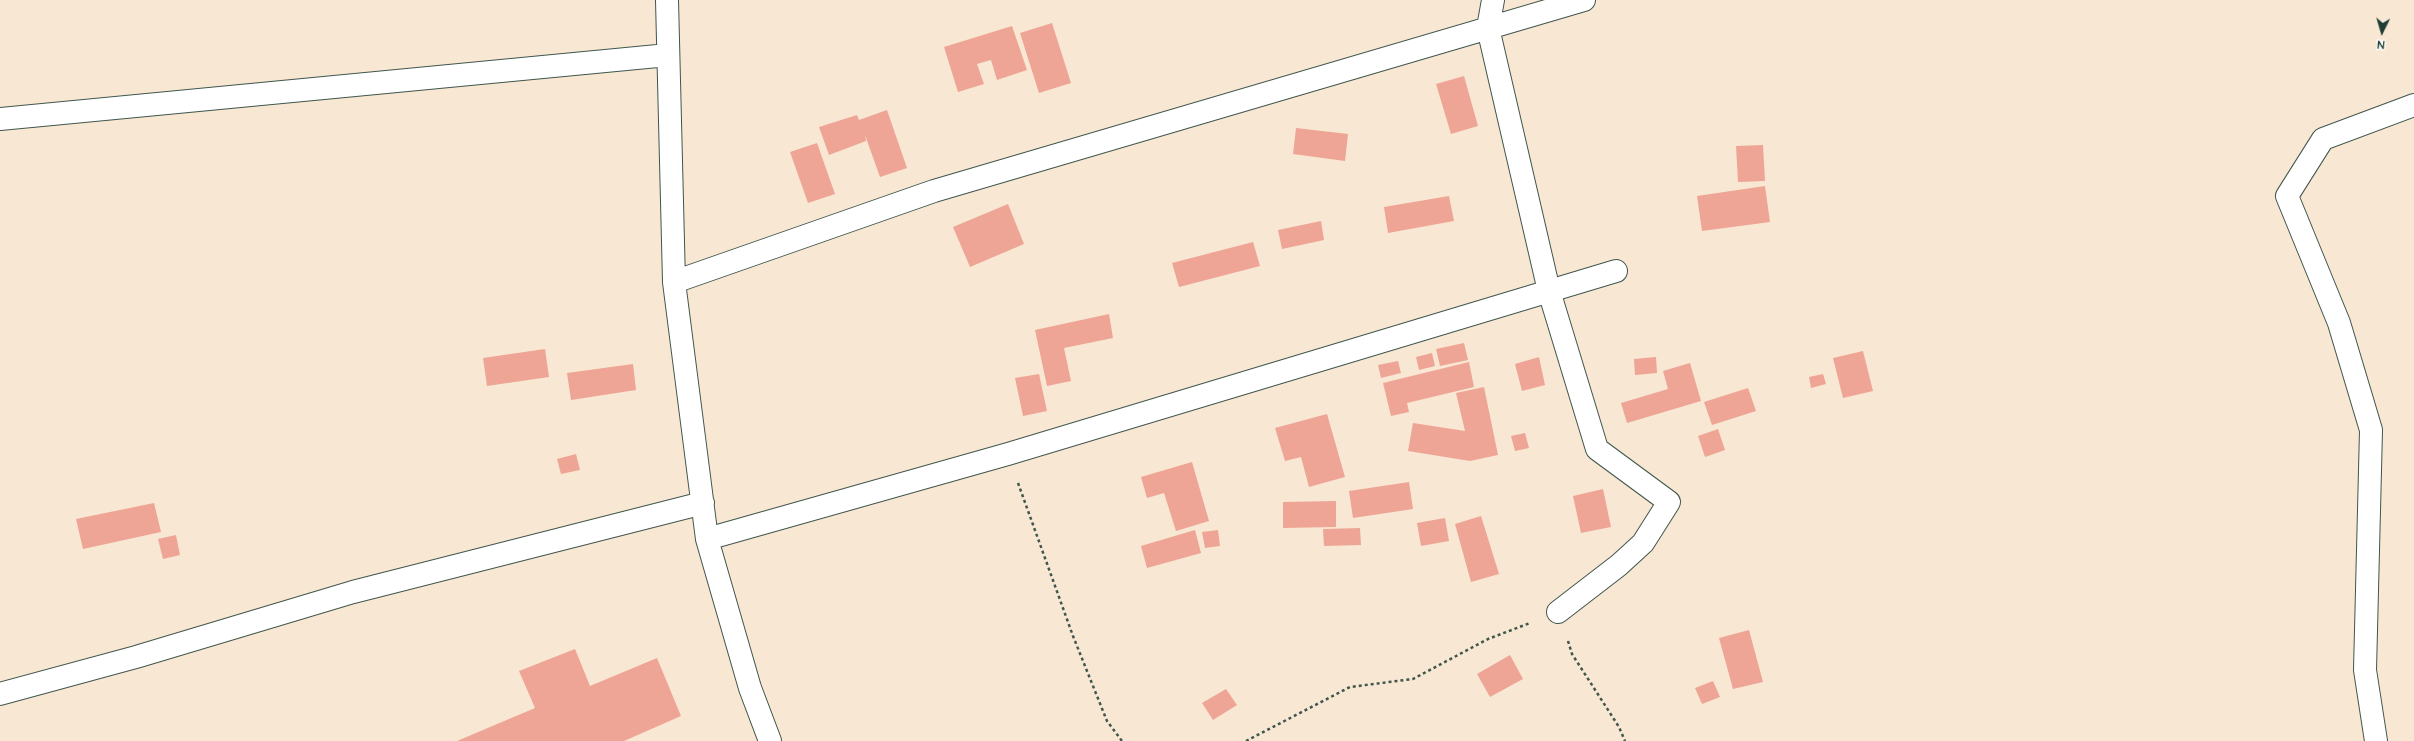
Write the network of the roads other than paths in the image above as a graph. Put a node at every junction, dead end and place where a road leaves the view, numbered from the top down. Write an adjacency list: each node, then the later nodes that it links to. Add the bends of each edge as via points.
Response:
1 (667, 0): 5 (street)
2 (1493, 0): 4 (street)
3 (1584, 0): 4 (street)
4 (1488, 28): 9 (street, via 934,191); 10 (street)
5 (668, 55): 7 (street); 9 (street)
6 (2414, 105): 16 (street, via 2323,139 2287,196 2339,323 2371,430 2364,670)
7 (0, 119)
8 (1616, 271): 10 (street)
9 (674, 282): 11 (street)
10 (1549, 291): 12 (street, via 1008,454); 13 (street, via 1597,449 1669,502 1643,543)
11 (703, 503): 12 (street); 14 (street, via 353,592 136,657)
12 (707, 539): 15 (street, via 750,688)
13 (1558, 612)
14 (0, 694)
15 (770, 741)
16 (2376, 741)

